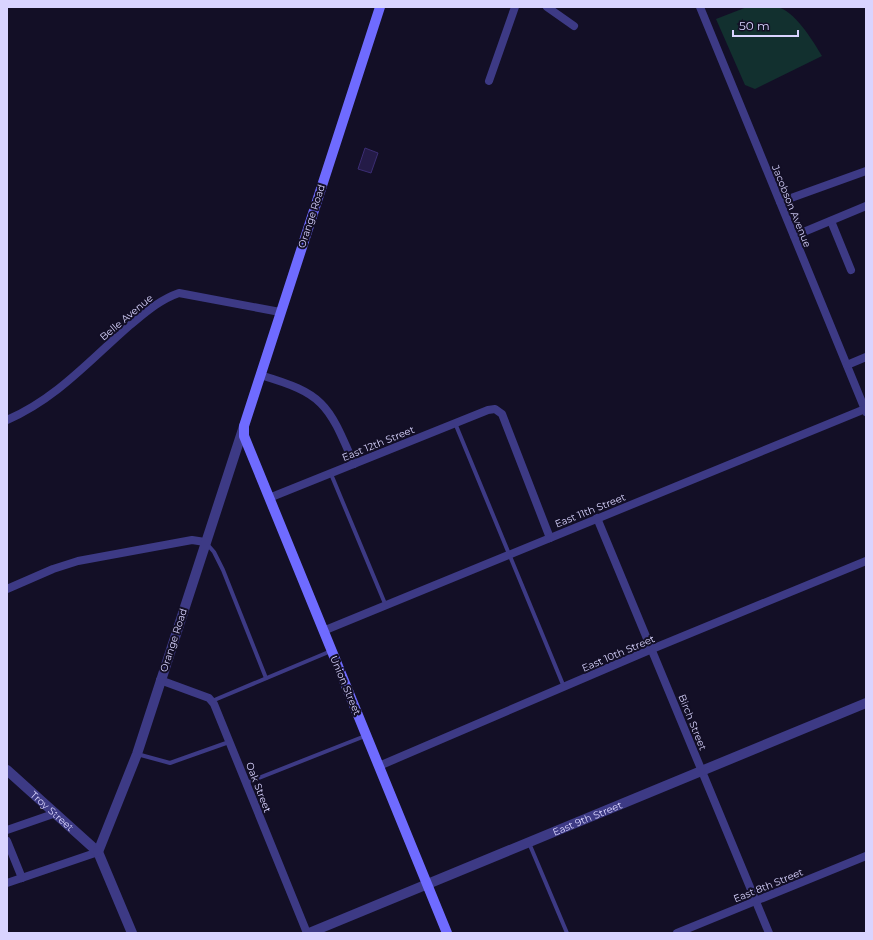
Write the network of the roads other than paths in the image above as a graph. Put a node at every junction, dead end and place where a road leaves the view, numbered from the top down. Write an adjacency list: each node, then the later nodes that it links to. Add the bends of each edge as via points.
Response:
1 (380, 7): 13 (main road, Orange Road)
2 (515, 7): 6 (street)
3 (547, 7): 5 (street)
4 (700, 7): 8 (street, Jacobson Avenue)
5 (574, 26)
6 (489, 80)
7 (866, 171): 8 (street)
8 (780, 202): 11 (street, Jacobson Avenue)
9 (866, 206): 10 (street)
10 (831, 221): 11 (street); 12 (street)
11 (794, 236): 15 (street, Jacobson Avenue)
12 (851, 270)
13 (280, 312): 16 (main road, Orange Road); 18 (street, Belle Avenue, via 180,293 170,296 158,302 68,382 41,402)
14 (866, 357): 15 (street)
15 (847, 365): 17 (street, Jacobson Avenue)
16 (260, 375): 20 (main road, Orange Road); 21 (street, via 300,388 321,403 333,417)
17 (865, 411): 24 (street, East 11th Street)
18 (7, 420)
19 (455, 423): 21 (street, East 12th Street); 25 (street, East 12th Street, via 488,410 496,409 502,414); 27 (lane)
20 (244, 431): 23 (main road, Union Street); 26 (street, Orange Road)
21 (354, 464): 22 (street, East 12th Street)
22 (331, 474): 23 (street, East 12th Street); 30 (lane)
23 (269, 498): 31 (main road, Union Street)
24 (597, 518): 25 (street, East 11th Street); 32 (street, Birch Street)
25 (550, 538): 27 (street, East 11th Street)
26 (205, 542): 29 (street, via 192,540 78,562); 34 (lane, via 214,552 223,570); 35 (street, Orange Road)
27 (509, 555): 30 (street, East 11th Street); 36 (lane)
28 (866, 561): 32 (street, East 10th Street)
29 (7, 589)
30 (386, 606): 31 (street, East 11th Street)
31 (323, 631): 33 (main road, Union Street)
32 (652, 649): 36 (street, East 10th Street); 43 (street, Birch Street)
33 (332, 651): 34 (lane); 39 (main road, Union Street)
34 (266, 678): 37 (lane)
35 (160, 680): 37 (street, via 209,698); 41 (street, Orange Road)
36 (564, 687): 42 (street, East 10th Street)
37 (211, 701): 40 (street, Oak Street, via 218,710)
38 (866, 703): 43 (street, East 9th Street)
39 (367, 735): 42 (main road, Union Street); 45 (lane)
40 (231, 741): 41 (lane, via 170,763); 45 (street, Oak Street)
41 (137, 754): 50 (street, Orange Road)
42 (379, 766): 54 (main road, Union Street)
43 (702, 771): 49 (street, East 9th Street); 55 (street, Birch Street)
44 (9, 774): 46 (street, Troy Street)
45 (246, 783): 57 (street, Oak Street)
46 (56, 813): 47 (street); 50 (street, Troy Street)
47 (7, 830)
48 (7, 841): 52 (street)
49 (529, 842): 54 (street, East 9th Street); 59 (lane)
50 (98, 852): 52 (street); 56 (street)
51 (866, 856): 55 (street, East 8th Street)
52 (22, 878): 53 (street)
53 (7, 883)
54 (427, 884): 57 (street, East 9th Street); 58 (main road, Union Street)
55 (755, 900): 60 (street, East 8th Street); 61 (street, Birch Street)
56 (132, 933)
57 (308, 933)
58 (447, 933)
59 (566, 933)
60 (677, 933)
61 (769, 933)

